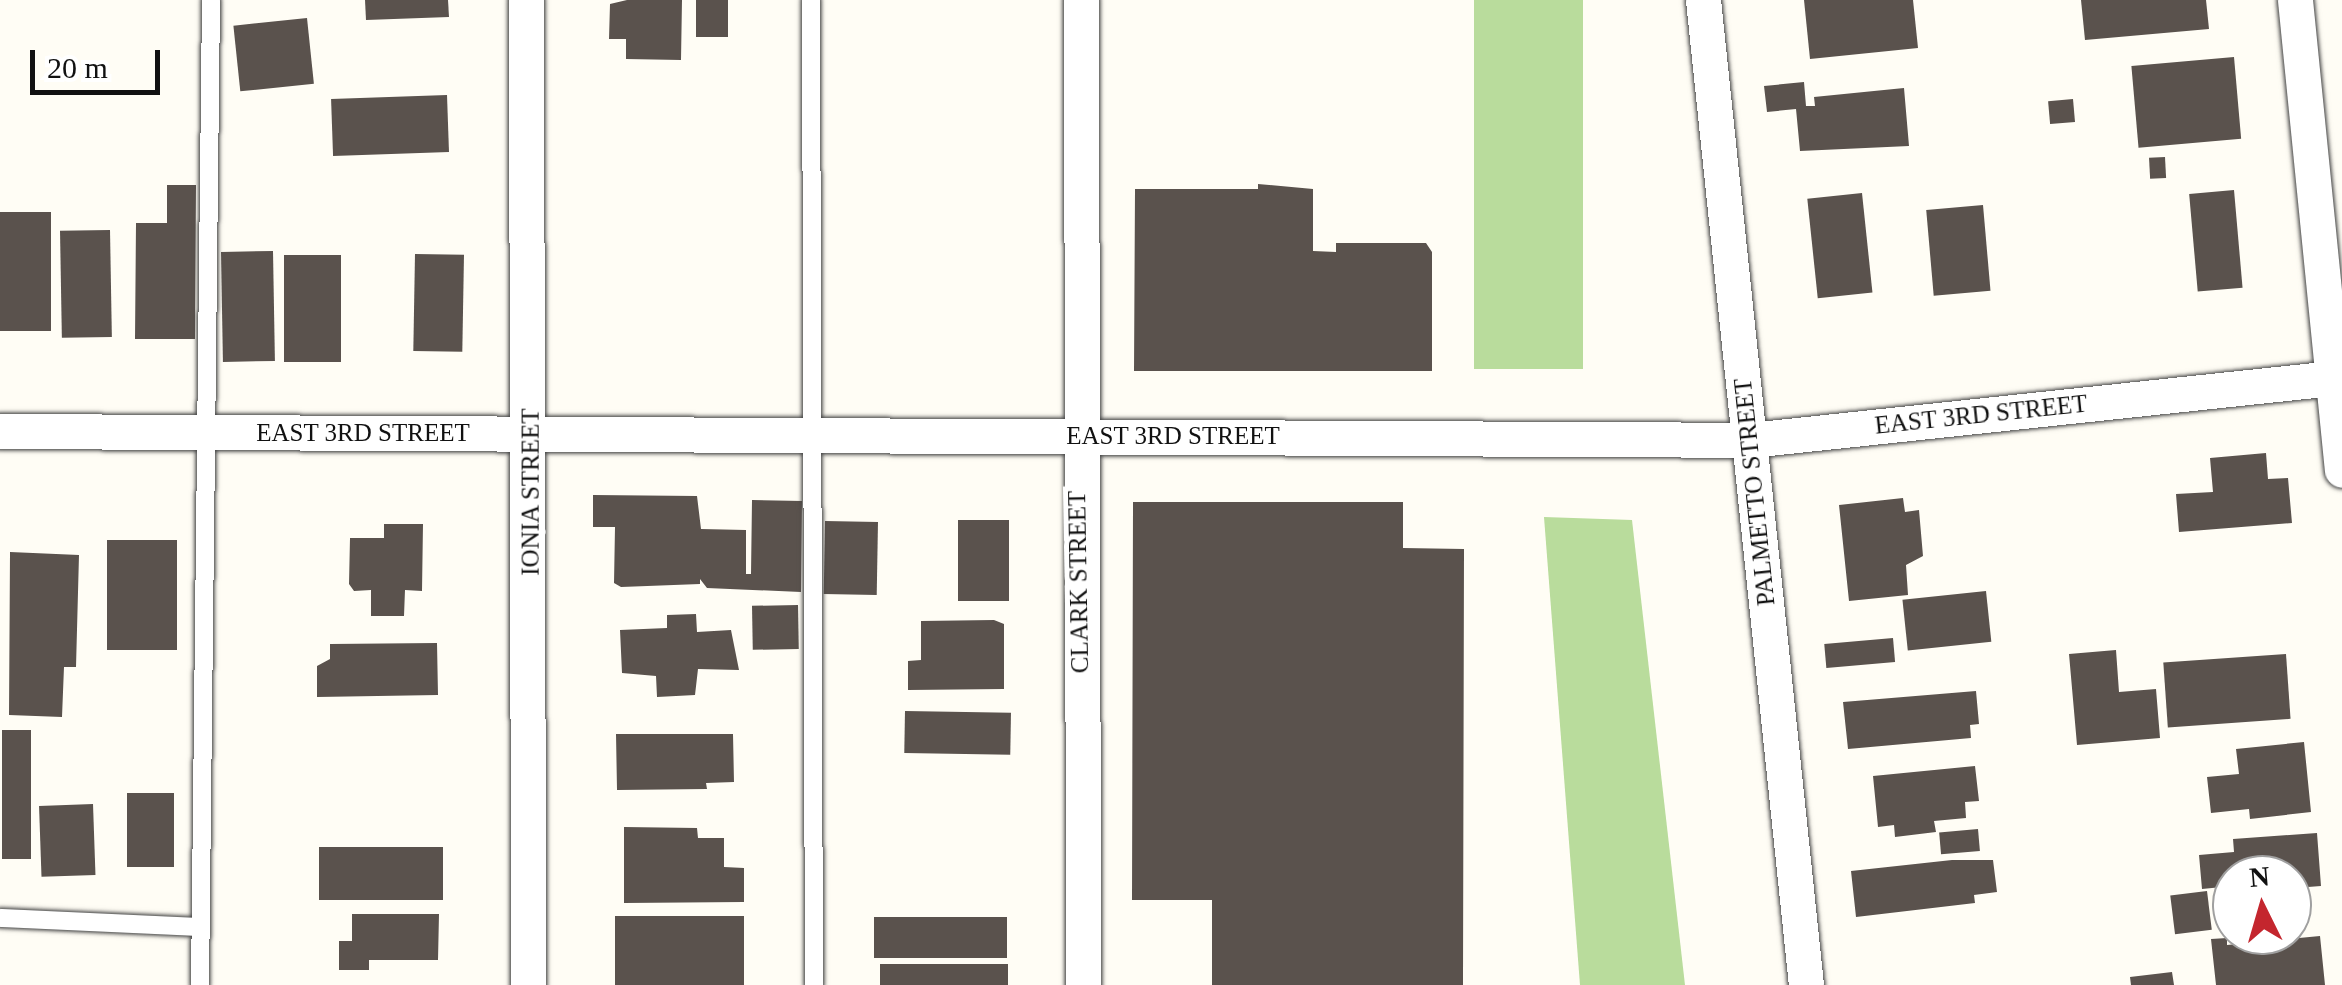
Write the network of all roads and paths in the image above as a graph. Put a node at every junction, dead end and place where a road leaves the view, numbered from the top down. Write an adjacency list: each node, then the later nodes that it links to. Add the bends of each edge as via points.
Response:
1 (211, 0): 9 (lane)
2 (526, 0): 10 (street, IONIA STREET)
3 (811, 0): 11 (lane)
4 (1080, 0): 12 (street, CLARK STREET)
5 (1703, 0): 13 (street, PALMETTO STREET)
6 (2295, 0): 7 (street)
7 (2338, 377): 13 (street, EAST 3RD STREET); 14 (street)
8 (0, 431): 9 (street, EAST 3RD STREET)
9 (209, 432): 10 (street, EAST 3RD STREET); 16 (lane)
10 (531, 434): 11 (street, EAST 3RD STREET); 18 (street, IONIA STREET)
11 (810, 434): 12 (street, EAST 3RD STREET); 19 (lane)
12 (1077, 435): 13 (street, EAST 3RD STREET); 20 (street, CLARK STREET)
13 (1750, 440): 21 (street, PALMETTO STREET)
14 (2342, 470)
15 (0, 918): 16 (lane)
16 (201, 927): 17 (lane)
17 (200, 985)
18 (528, 985)
19 (814, 985)
20 (1083, 985)
21 (1806, 985)

